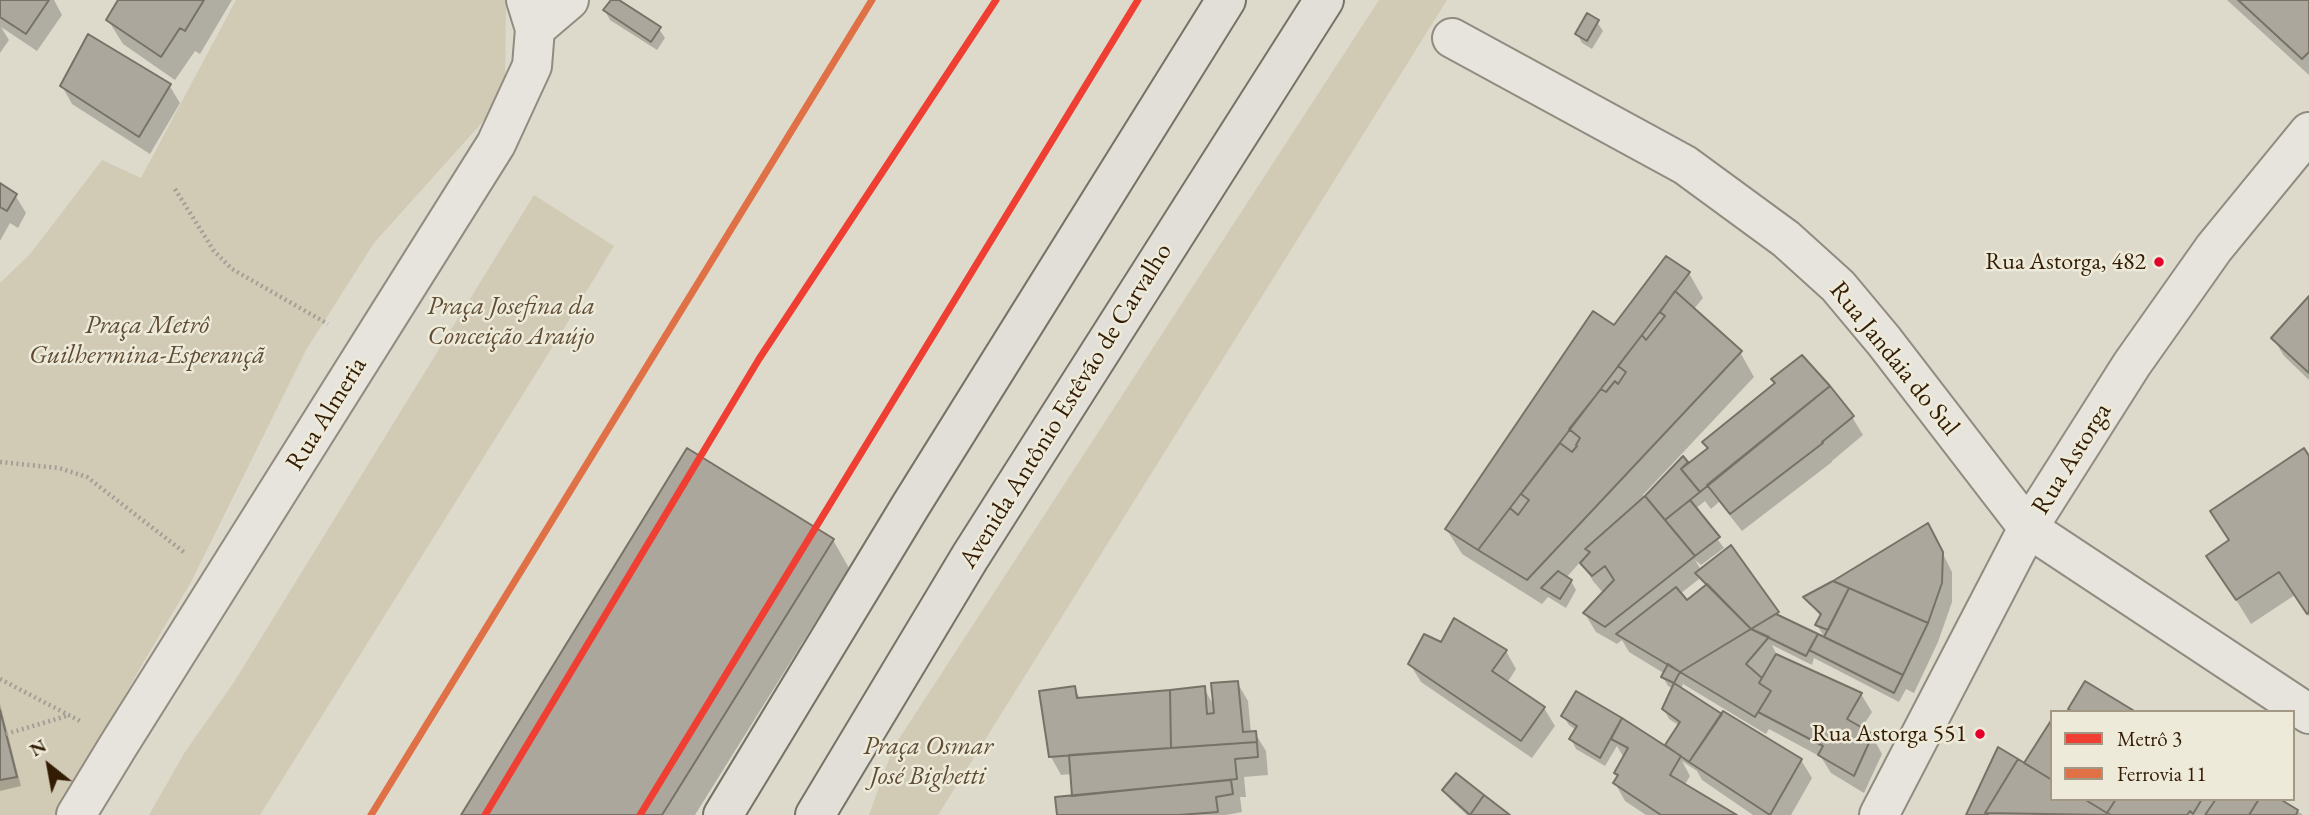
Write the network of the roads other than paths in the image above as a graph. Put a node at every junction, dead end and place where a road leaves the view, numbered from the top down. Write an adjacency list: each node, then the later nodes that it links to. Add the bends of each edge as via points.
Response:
1 (569, 0): 4 (street)
2 (1226, 0): 10 (highway)
3 (1324, 0): 11 (highway, Avenida Antônio Estêvão de Carvalho, via 970,557)
4 (531, 14): 9 (street, Rua Almeria, via 532,66 496,144)
5 (1452, 38): 7 (street, Rua Jandaia do Sul, via 1685,165 1786,239 1838,286)
6 (2309, 132): 7 (street, Rua Astorga, via 2214,248 2132,364)
7 (2028, 528): 8 (street, Rua Jandaia do Sul); 12 (street, Rua Astorga)
8 (2309, 714)
9 (76, 815)
10 (723, 815)
11 (815, 815)
12 (1879, 815)

